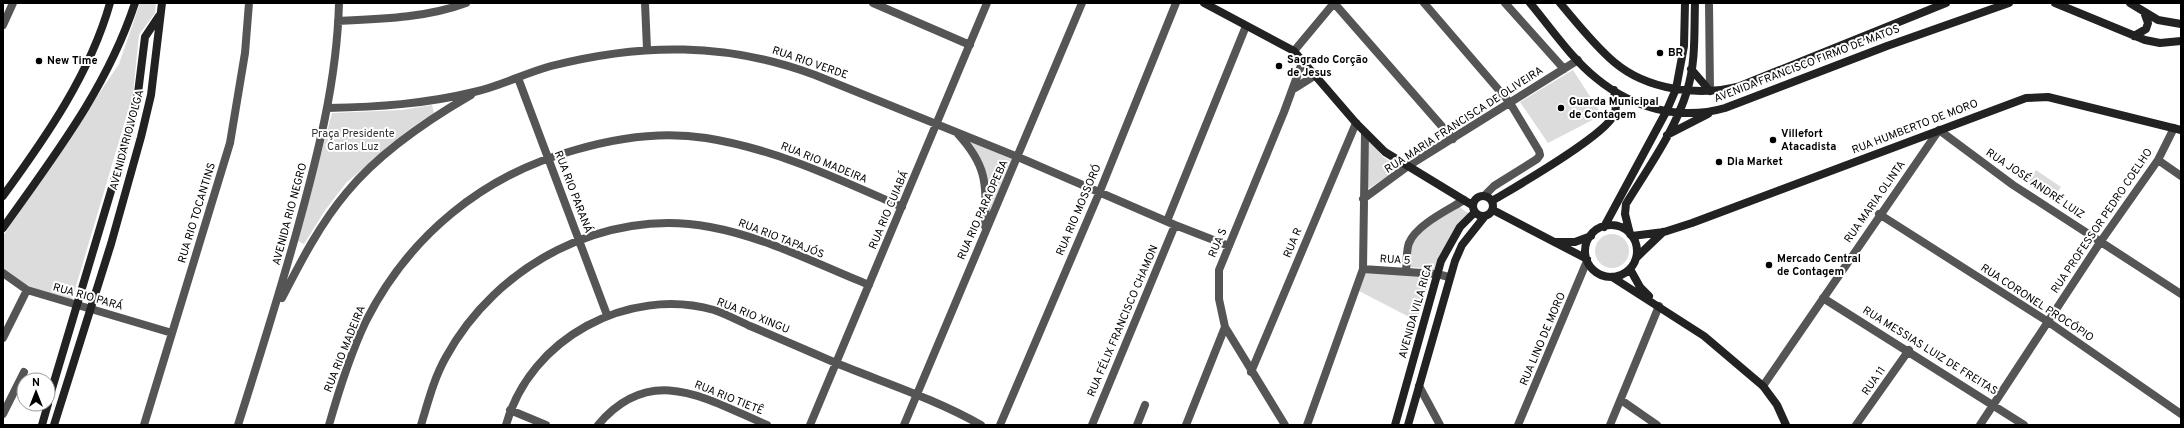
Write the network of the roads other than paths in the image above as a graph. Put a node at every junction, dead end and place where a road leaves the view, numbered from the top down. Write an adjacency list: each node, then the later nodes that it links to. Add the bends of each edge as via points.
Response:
1 (13, 3): 31 (street)
2 (110, 3): 71 (street, via 97,41 69,96 29,161)
3 (134, 3): 82 (street, via 104,77 68,135)
4 (162, 3): 28 (street)
5 (248, 3): 113 (street, RUA RIO TOCANTINS, via 245,53 230,143)
6 (339, 3): 29 (street, AVENIDA RIO NEGRO)
7 (466, 3): 29 (street, via 380,20)
8 (645, 3): 36 (street)
9 (873, 3): 35 (street)
10 (988, 3): 35 (street, RUA RIO CUIABÁ)
11 (1082, 3): 66 (street, RUA RIO PARAOPEBA)
12 (1176, 3): 70 (street, RUA RIO MOSSORÓ)
13 (1204, 3): 32 (street)
14 (1334, 3): 37 (street); 64 (street)
15 (1424, 3): 51 (street)
16 (1505, 3): 40 (street)
17 (1530, 3): 38 (street, AVENIDA FRANCISCO FIRMO DE MATOS)
18 (1560, 3): 45 (street, AVENIDA FRANCISCO FIRMO DE MATOS, via 1596,46 1615,63 1655,84)
19 (1685, 3): 45 (street, via 1684,46)
20 (1694, 3): 41 (street)
21 (1709, 3): 48 (street)
22 (1946, 3): 26 (street, AVENIDA FRANCISCO FIRMO DE MATOS)
23 (2009, 3): 54 (street, AVENIDA FRANCISCO FIRMO DE MATOS)
24 (2055, 3): 33 (street)
25 (2130, 3): 27 (street)
26 (1937, 5): 48 (street, AVENIDA FRANCISCO FIRMO DE MATOS, via 1740,86)
27 (2144, 12): 30 (street, via 2158,20); 33 (street, via 2148,23 2146,29)
28 (160, 16): 107 (street, AVENIDA RIO VOLGA, via 145,37 138,93 128,134); 108 (street, AVENIDA RIO VOLGA, via 151,95)
29 (338, 21): 52 (street, AVENIDA RIO NEGRO)
30 (2181, 24)
31 (3, 25)
32 (1246, 26): 37 (street); 79 (street)
33 (2134, 36): 34 (street, via 2160,43)
34 (2181, 41)
35 (970, 45): 58 (street, RUA RIO CUIABÁ)
36 (647, 49): 43 (street, RUA RIO VERDE, via 601,54 549,66); 58 (street, RUA RIO VERDE, via 706,50 762,58 790,66)
37 (1294, 51): 39 (street)
38 (1578, 60): 40 (street, RUA MARIA FRANCISCA DE OLIVEIRA); 46 (street, AVENIDA FRANCISCO FIRMO DE MATOS, via 1596,78)
39 (1302, 63): 42 (street); 44 (street, RUA S)
40 (1564, 69): 51 (street, RUA MARIA FRANCISCA DE OLIVEIRA)
41 (1691, 69): 47 (street); 48 (street)
42 (1314, 76): 44 (street); 57 (street)
43 (518, 78): 49 (street, RUA RIO VERDE); 65 (street, RUA RIO PARANÁ)
44 (1294, 88): 90 (street, RUA S)
45 (1676, 88): 47 (street, AVENIDA FRANCISCO FIRMO DE MATOS); 53 (street)
46 (1614, 90): 53 (street, AVENIDA FRANCISCO FIRMO DE MATOS); 75 (street, via 1615,113 1606,126)
47 (1688, 90): 48 (street, AVENIDA FRANCISCO FIRMO DE MATOS); 56 (street)
48 (1710, 91)
49 (476, 92): 50 (street, RUA RIO VERDE); 55 (street, RUA RIO VERDE)
50 (434, 101): 52 (street, via 390,106); 55 (street, via 439,106)
51 (1510, 103): 64 (street, RUA MARIA FRANCISCA DE OLIVEIRA); 72 (street, via 1540,156 1494,186)
52 (328, 108): 91 (street, AVENIDA RIO NEGRO)
53 (1666, 112): 56 (street, AVENIDA FRANCISCO FIRMO DE MATOS); 81 (street)
54 (1713, 112): 56 (street, AVENIDA FRANCISCO FIRMO DE MATOS); 63 (street)
55 (440, 113): 92 (street, RUA RIO VERDE, via 385,155 347,191)
56 (1679, 114): 63 (street)
57 (1356, 123): 62 (street); 117 (street, RUA R)
58 (938, 124): 61 (street, RUA RIO VERDE); 76 (street, RUA RIO CUIABÁ)
59 (2178, 129): 60 (street, RUA HUMBERTO DE MORO, via 2048,97 2026,98); 67 (street, RUA PROFESSOR PEDRO COELHO)
60 (1939, 130): 77 (street, RUA MARIA OLINTA); 84 (street, RUA HUMBERTO DE MORO); 88 (street, RUA JOSÉ ANDRÉ LUIZ, via 2013,185)
61 (956, 132): 66 (street, RUA RIO VERDE); 83 (street, via 976,156 982,168 986,194)
62 (1365, 133): 68 (street, via 1385,152); 73 (street)
63 (1667, 135): 85 (street, via 1626,204 1624,214)
64 (1453, 139): 68 (street, RUA MARIA FRANCISCA DE OLIVEIRA)
65 (548, 157): 76 (street, RUA RIO MADEIRA, via 622,139 704,138 752,148 794,161); 87 (street, RUA RIO PARANÁ); 134 (street, RUA RIO MADEIRA, via 521,168 470,198 450,213 399,268 366,322)
66 (1018, 157): 70 (street, RUA RIO VERDE); 83 (street, RUA RIO PARAOPEBA)
67 (2158, 160): 69 (street); 88 (street, RUA PROFESSOR PEDRO COELHO)
68 (1408, 166): 73 (street, RUA MARIA FRANCISCA DE OLIVEIRA); 74 (street)
69 (2181, 176)
70 (1100, 191): 79 (street, RUA RIO VERDE); 143 (street, RUA RIO MOSSORÓ)
71 (3, 196)
72 (1484, 196): 74 (street); 75 (street)
73 (1363, 199): 95 (street)
74 (1469, 203): 78 (street); 97 (street, via 1422,227 1413,235 1409,244); 99 (street, AVENIDA VILA RICA)
75 (1492, 206): 78 (street, AVENIDA VILA RICA); 89 (street)
76 (902, 207): 102 (street, RUA RIO CUIABÁ)
77 (1880, 214): 105 (street, RUA MARIA OLINTA); 111 (street, RUA CORONEL PROCÓPIO)
78 (1485, 216): 100 (street, AVENIDA VILA RICA, via 1462,245)
79 (1167, 221): 80 (street, RUA RIO VERDE)
80 (1175, 225): 90 (street, RUA RIO VERDE); 144 (street, RUA FÉLIX FRANCISCO CHAMON)
81 (1604, 227): 85 (street, via 1617,226); 86 (street)
82 (3, 228)
83 (985, 231): 122 (street, RUA RIO PARAOPEBA)
84 (1664, 232): 85 (street, RUA HUMBERTO DE MORO); 93 (street, RUA HUMBERTO DE MORO, via 1648,244)
85 (1631, 234): 93 (street, via 1637,246)
86 (1591, 236): 89 (street, via 1575,242); 94 (street, via 1585,250)
87 (580, 240): 102 (street, RUA RIO TAPAJÓS, via 647,224 709,226 741,233); 110 (street, RUA RIO PARANÁ); 135 (street, RUA RIO TAPAJÓS, via 542,257 514,276 484,303 445,358 432,387)
88 (2102, 241): 104 (street, RUA JOSÉ ANDRÉ LUIZ); 111 (street, RUA PROFESSOR PEDRO COELHO)
89 (1553, 242): 94 (street)
90 (1229, 246): 112 (street, RUA S, via 1219,270 1219,299)
91 (292, 248): 92 (street, via 301,251); 109 (street, AVENIDA RIO NEGRO)
92 (307, 249): 109 (street, RUA RIO VERDE)
93 (1636, 258): 96 (street)
94 (1587, 260): 101 (street, via 1598,273); 152 (street, RUA LINO DE MORO)
95 (1363, 269): 97 (street, RUA 5); 148 (street)
96 (1630, 269): 101 (street); 106 (street, via 1640,287)
97 (1406, 271): 99 (street, RUA 5)
98 (3, 273): 103 (street, RUA RIO PARÁ)
99 (1438, 274): 100 (street, RUA 5); 149 (street, AVENIDA VILA RICA)
100 (1449, 277): 119 (street, AVENIDA VILA RICA)
101 (1612, 277): 106 (street)
102 (869, 285): 116 (street, RUA RIO CUIABÁ)
103 (27, 290): 107 (street, RUA RIO PARÁ); 114 (street)
104 (2181, 294)
105 (1823, 298): 115 (street, RUA MESSIAS LUIZ DE FREITAS); 120 (street, RUA MARIA OLINTA)
106 (1657, 304): 120 (street, via 1704,336); 123 (street)
107 (77, 306): 108 (street, RUA RIO PARÁ); 118 (street, AVENIDA RIO VOLGA)
108 (91, 308): 113 (street, RUA RIO PARÁ); 131 (street, AVENIDA RIO VOLGA)
109 (274, 313): 133 (street, AVENIDA RIO NEGRO)
110 (608, 315): 116 (street, RUA RIO XINGU, via 646,306 682,305 715,310); 126 (street, RUA RIO XINGU, via 561,342 524,384)
111 (2047, 322): 124 (street, RUA PROFESSOR PEDRO COELHO); 129 (street, RUA CORONEL PROCÓPIO)
112 (1225, 327): 117 (street, RUA S); 146 (street)
113 (172, 333): 132 (street, RUA RIO TOCANTINS)
114 (3, 338)
115 (1909, 350): 124 (street, RUA MESSIAS LUIZ DE FREITAS); 156 (street, RUA 11)
116 (836, 363): 122 (street, RUA RIO XINGU); 140 (street, RUA RIO CUIABÁ)
117 (1251, 372): 147 (street, RUA S)
118 (56, 376)
119 (1419, 386): 150 (street, AVENIDA VILA RICA); 151 (street)
120 (1763, 386): 155 (street, via 1777,405)
121 (16, 388): 128 (street)
122 (917, 395): 141 (street, RUA RIO PARAOPEBA); 142 (street, RUA RIO XINGU)
123 (1621, 400): 153 (street); 154 (street)
124 (1994, 404): 157 (street, RUA PROFESSOR PEDRO COELHO); 158 (street, RUA MESSIAS LUIZ DE FREITAS)
125 (1145, 405): 145 (street)
126 (510, 410): 136 (street, RUA RIO XINGU); 137 (street)
127 (46, 412): 130 (street, AVENIDA RIO VOLGA)
128 (3, 414)
129 (2181, 414)
130 (42, 425)
131 (54, 425)
132 (144, 425)
133 (238, 425)
134 (329, 425)
135 (421, 425)
136 (506, 425)
137 (546, 425)
138 (598, 425): 139 (street, RUA RIO TIETÊ, via 611,410 627,399 649,391 671,390 692,393)
139 (767, 425)
140 (810, 425)
141 (904, 425)
142 (981, 425)
143 (1000, 425)
144 (1092, 425)
145 (1137, 425)
146 (1186, 425)
147 (1285, 425)
148 (1307, 425)
149 (1396, 425)
150 (1408, 425)
151 (1440, 425)
152 (1518, 425)
153 (1610, 425)
154 (1657, 425)
155 (1786, 425)
156 (1856, 425)
157 (1980, 425)
158 (2024, 425)

